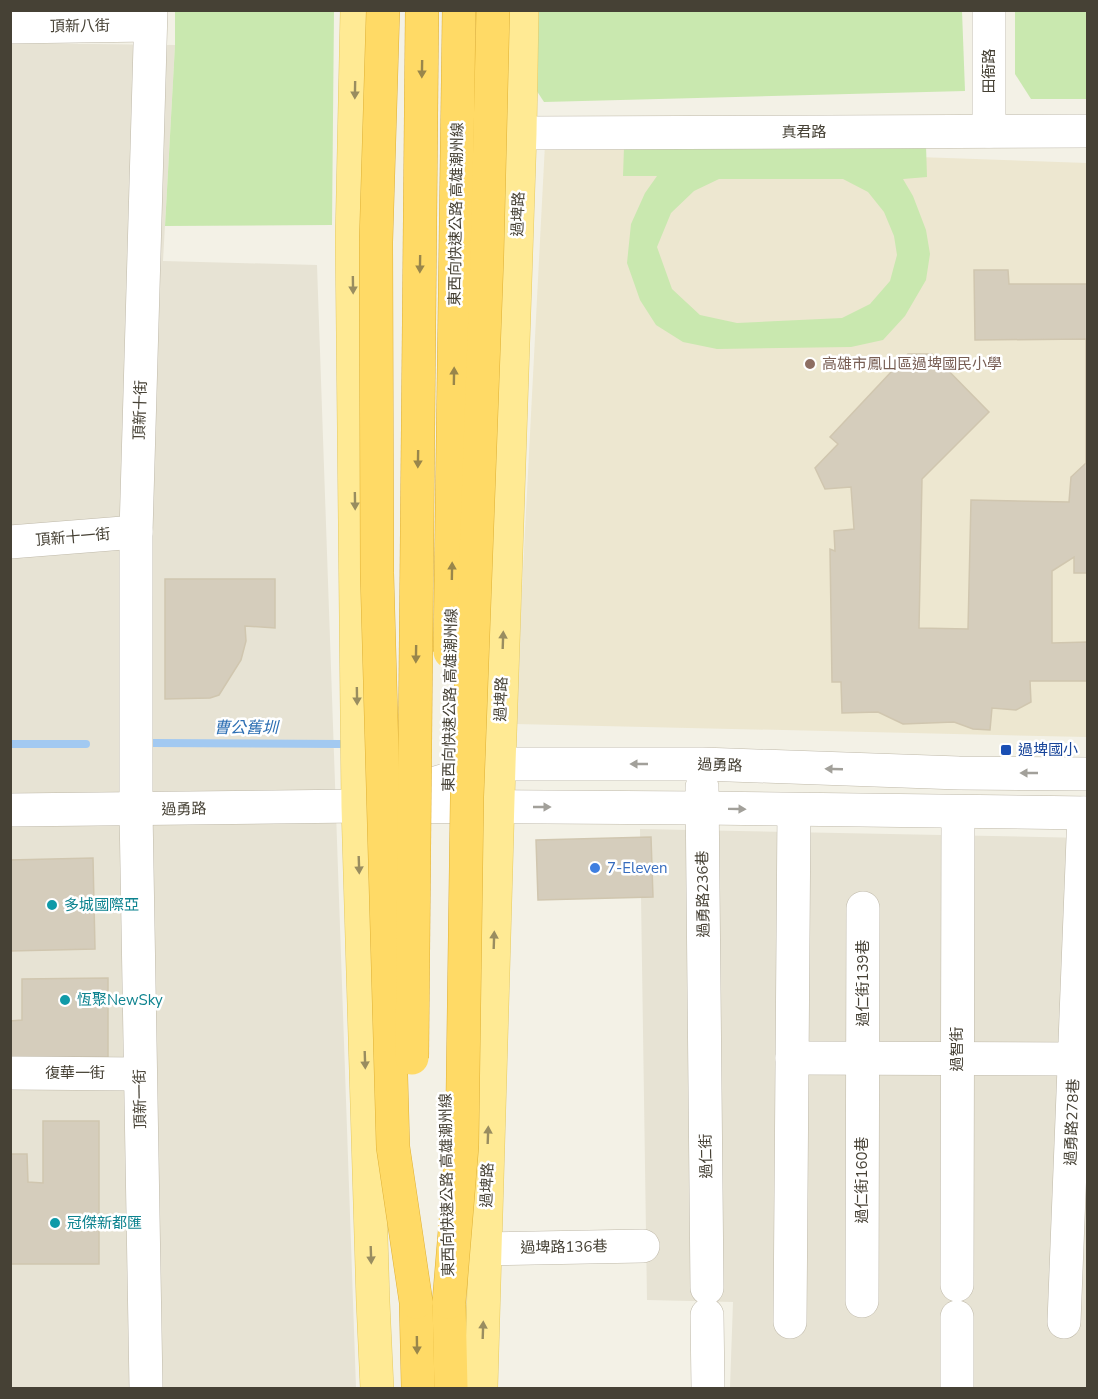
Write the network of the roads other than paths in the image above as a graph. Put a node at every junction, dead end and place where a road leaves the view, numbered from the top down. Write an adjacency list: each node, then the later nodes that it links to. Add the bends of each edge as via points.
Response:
1 (357, 10): 18 (main road, one-way to 18, via 352,251)
2 (383, 10): 38 (highway, bridge, via 376,242 377,573 393,1147)
3 (422, 10): 38 (highway, one-way to 38, bridge, via 412,1040)
4 (459, 10): 39 (highway, 東西向快速公路 高雄潮州線, one-way to 4, bridge, via 445,1049)
5 (493, 10): 39 (highway, bridge, via 467,797 462,1146)
6 (522, 10): 12 (main road, 過埤路)
7 (989, 10): 10 (street, 田衙路)
8 (151, 18): 9 (street, 頂新八街); 13 (street, 頂新十街)
9 (10, 27)
10 (989, 131): 11 (street, 真君路); 12 (street, 真君路)
11 (1088, 131)
12 (520, 133): 15 (main road, 過埤路, one-way to 12)
13 (136, 532): 14 (street, 頂新十一街); 22 (street, 頂新十街)
14 (10, 542)
15 (499, 764): 16 (street, 過勇路, one-way to 15); 18 (street, 過勇路); 19 (main road, 過埤路)
16 (702, 764): 17 (street, 過勇路, one-way to 16); 20 (street, 過勇路236巷)
17 (1088, 774)
18 (358, 806): 19 (street, 過勇路); 22 (street, 過勇路); 44 (main road, one-way to 44)
19 (497, 807): 20 (street, 過勇路, one-way to 20); 35 (main road, 過埤路, one-way to 19)
20 (702, 808): 23 (street, 過勇路, one-way to 23); 27 (street, 過勇路236巷)
21 (10, 810): 22 (street, 過勇路)
22 (136, 810): 33 (street, 頂新一街)
23 (794, 810): 24 (street, 過勇路); 29 (street)
24 (958, 813): 25 (street, 過勇路); 28 (street, 過智街)
25 (1086, 813): 31 (street, 過勇路278巷)
26 (863, 908): 30 (street, 過仁街139巷)
27 (704, 1025): 48 (street, 過仁街)
28 (957, 1057): 30 (street); 31 (street); 36 (street, 過智街)
29 (792, 1058): 30 (street); 41 (street)
30 (863, 1058): 37 (street, 過仁街160巷)
31 (1074, 1059): 42 (street, 過勇路278巷)
32 (10, 1073): 33 (street, 復華一街)
33 (140, 1074): 43 (street, 頂新一街)
34 (643, 1246): 35 (street, 過埤路136巷)
35 (485, 1249): 47 (main road, 過埤路, one-way to 35)
36 (957, 1285)
37 (862, 1301)
38 (416, 1302): 45 (highway, one-way to 45)
39 (449, 1302): 46 (highway, 東西向快速公路 高雄潮州線)
40 (957, 1317): 49 (street)
41 (790, 1322)
42 (1064, 1322)
43 (146, 1389)
44 (377, 1389)
45 (417, 1389)
46 (451, 1389)
47 (481, 1389)
48 (708, 1389)
49 (957, 1389)

